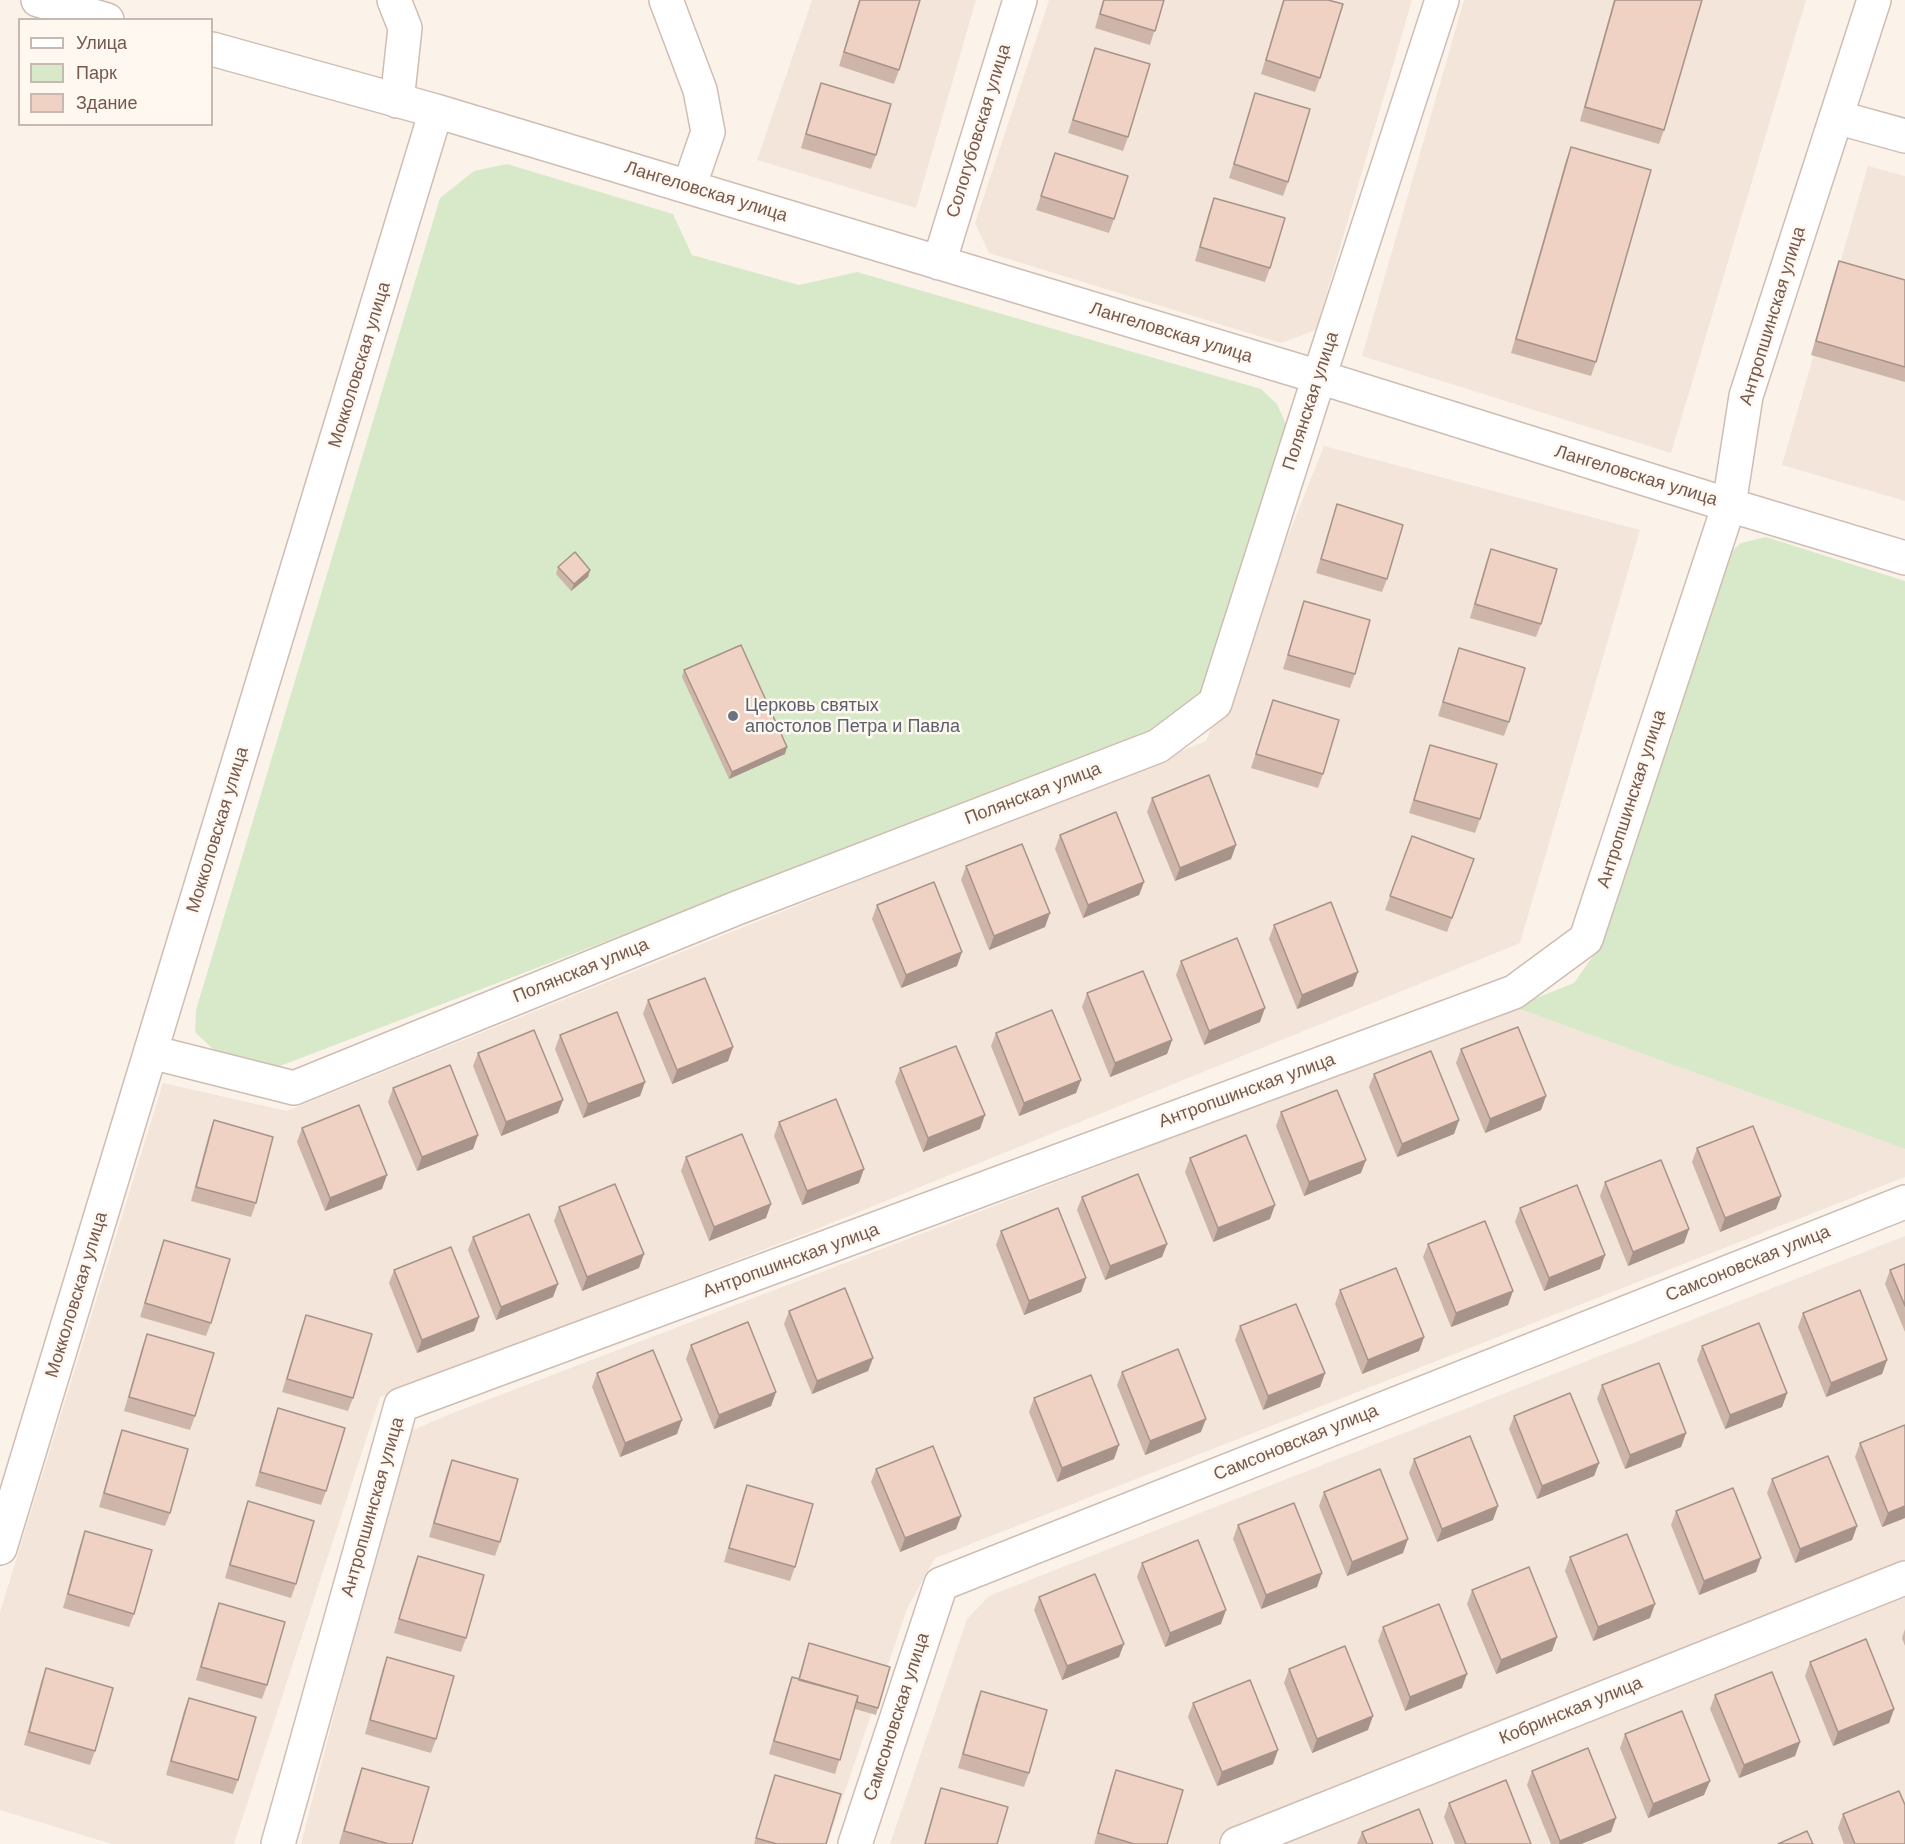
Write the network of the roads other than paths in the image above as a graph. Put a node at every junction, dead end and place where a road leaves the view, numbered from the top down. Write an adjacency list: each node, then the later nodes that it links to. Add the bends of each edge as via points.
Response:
1 (38, 0): 7 (street)
2 (394, 0): 9 (street, via 405,28)
3 (666, 0): 13 (street, via 700,90 708,132)
4 (1020, 0): 14 (street, Сологубовская улица)
5 (1442, 0): 15 (street, Полянская улица)
6 (1874, 0): 11 (street, Антропшинская улица)
7 (100, 18)
8 (213, 49): 9 (street, Лангеловская улица)
9 (397, 101): 10 (street, Лангеловская улица)
10 (436, 111): 13 (street, Лангеловская улица); 18 (street, Мокколовская улица)
11 (1836, 117): 12 (street); 16 (street, Антропшинская улица, via 1746,396)
12 (1905, 136)
13 (689, 187): 14 (street, Лангеловская улица)
14 (939, 263): 15 (street, Лангеловская улица)
15 (1318, 377): 16 (street, Лангеловская улица); 18 (street, Полянская улица, via 1215,703 1158,746 737,908 294,1088)
16 (1729, 505): 17 (street, Лангеловская улица); 22 (street, Антропшинская улица, via 1586,939 1514,992 401,1405)
17 (1905, 558)
18 (151, 1052): 20 (street, Мокколовская улица)
19 (1905, 1202): 23 (street, Самсоновская улица, via 941,1584)
20 (0, 1548)
21 (1905, 1578): 24 (street, Кобринская улица)
22 (278, 1844)
23 (855, 1844)
24 (1238, 1844)

